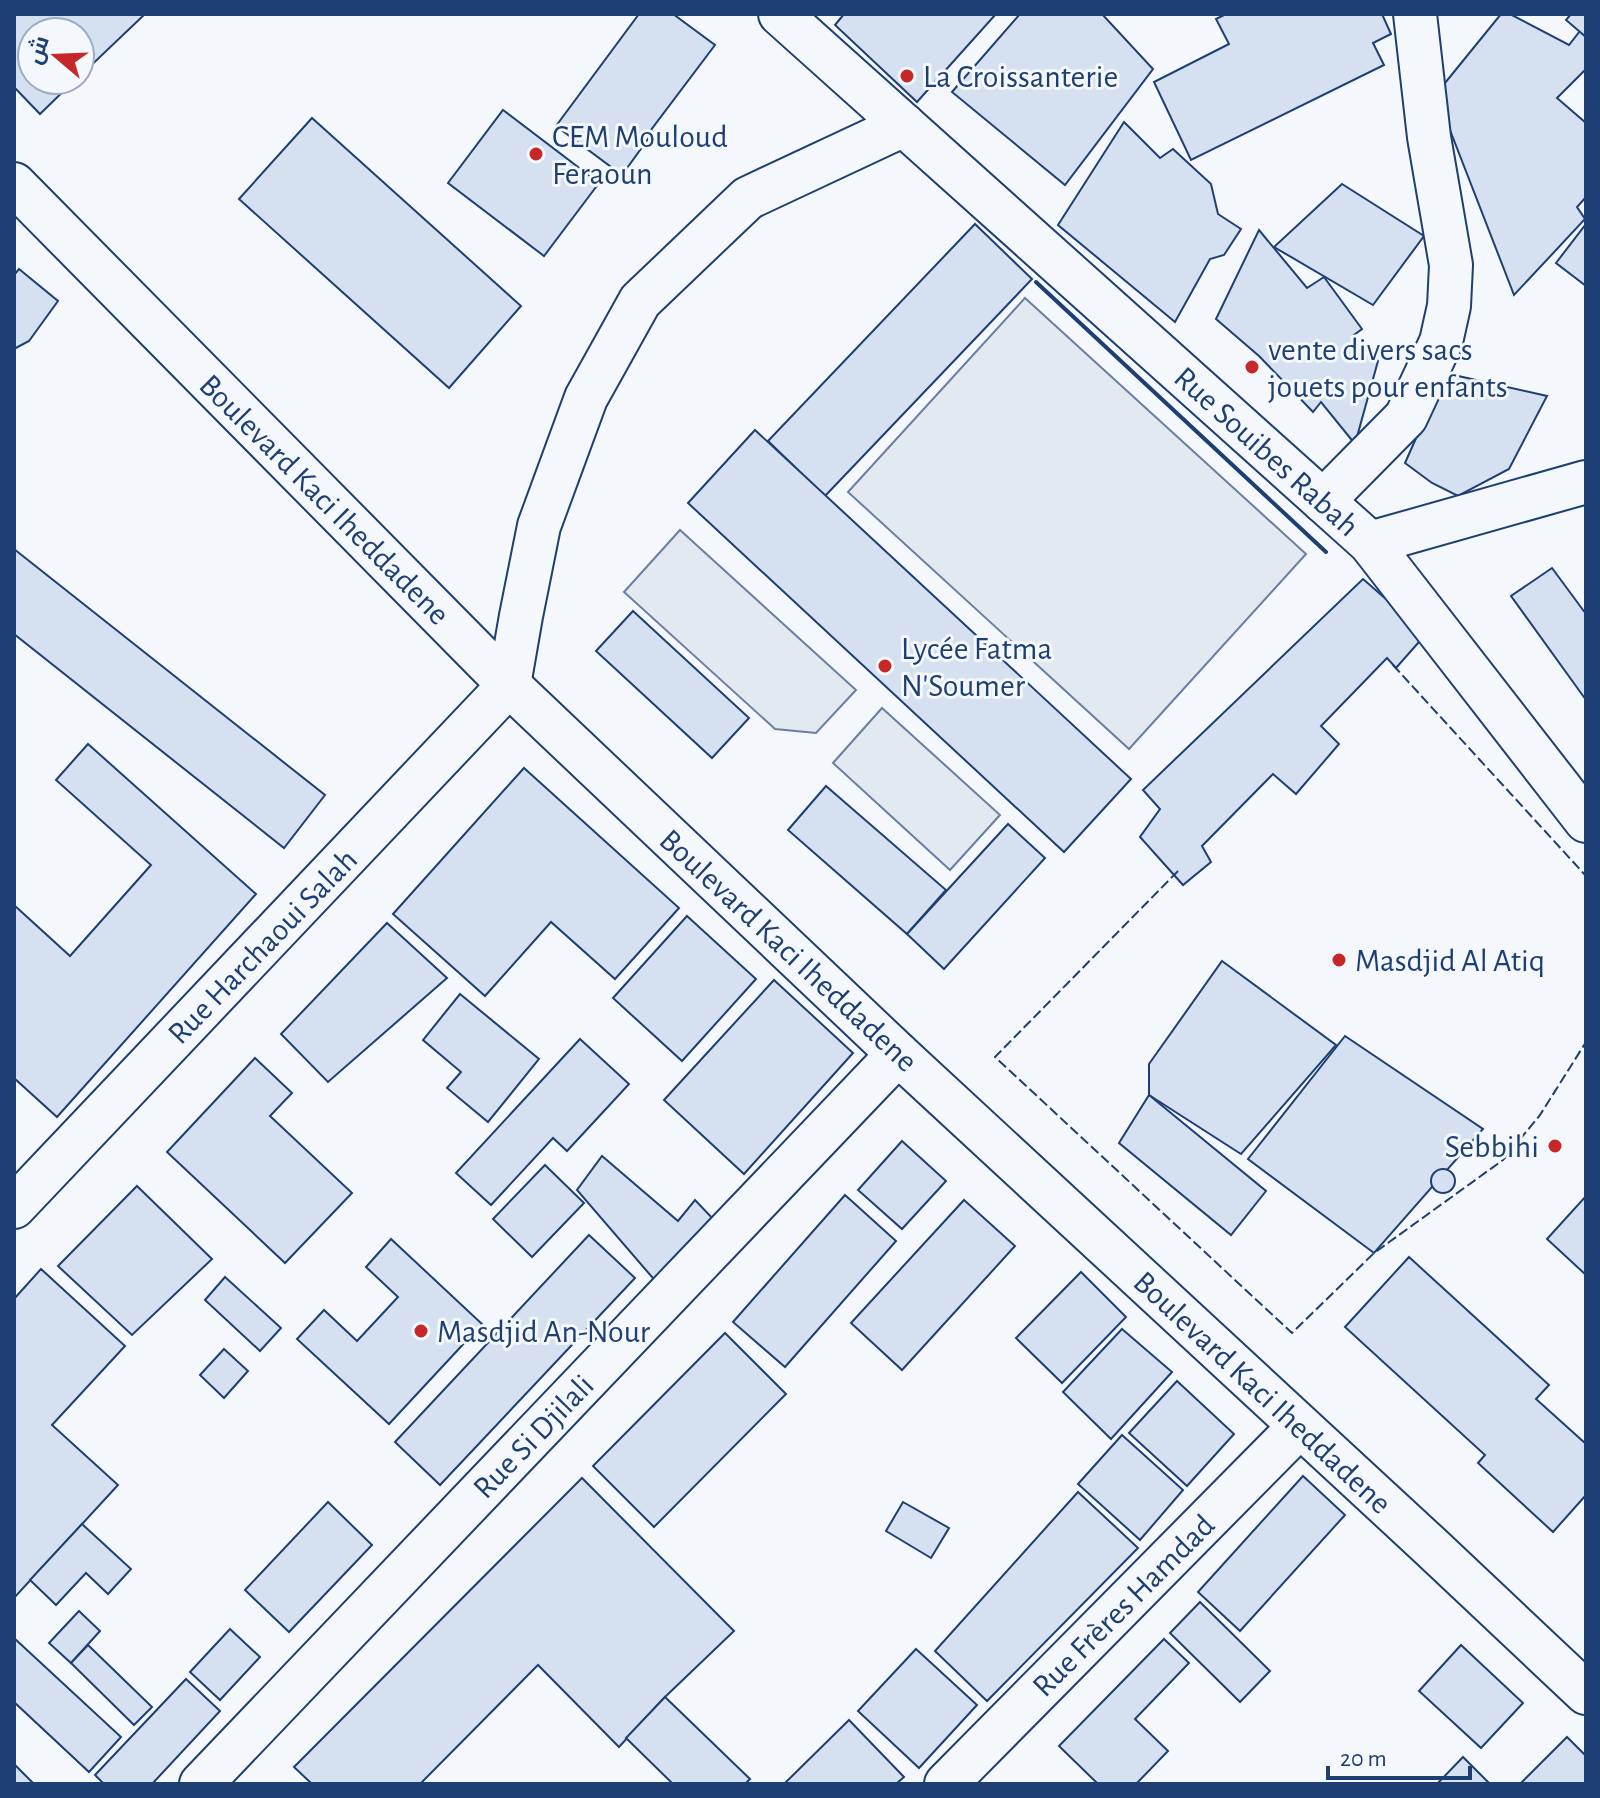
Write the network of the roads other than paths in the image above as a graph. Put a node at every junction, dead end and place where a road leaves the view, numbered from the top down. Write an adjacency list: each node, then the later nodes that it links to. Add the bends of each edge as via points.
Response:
1 (780, 14): 3 (street, Rue Souibes Rabah)
2 (1415, 14): 6 (street, via 1451,265 1449,306 1441,342 1406,417)
3 (904, 125): 6 (street, Rue Souibes Rabah); 8 (street, via 748,198 640,301 586,398 539,526)
4 (14, 184): 8 (street, Boulevard Kaci Iheddadene)
5 (1586, 482): 7 (street)
6 (1323, 501): 7 (street, Rue Souibes Rabah)
7 (1370, 543): 9 (street, Rue Souibes Rabah)
8 (509, 685): 10 (street, Boulevard Kaci Iheddadene); 11 (street, Rue Harchaoui Salah)
9 (1586, 821)
10 (898, 1054): 12 (street, Boulevard Kaci Iheddadene); 14 (street, Rue Si Djilali)
11 (14, 1207)
12 (1300, 1426): 13 (street, Boulevard Kaci Iheddadene); 15 (street, Rue Frères Hamdad)
13 (1586, 1693)
14 (201, 1784)
15 (946, 1784)

